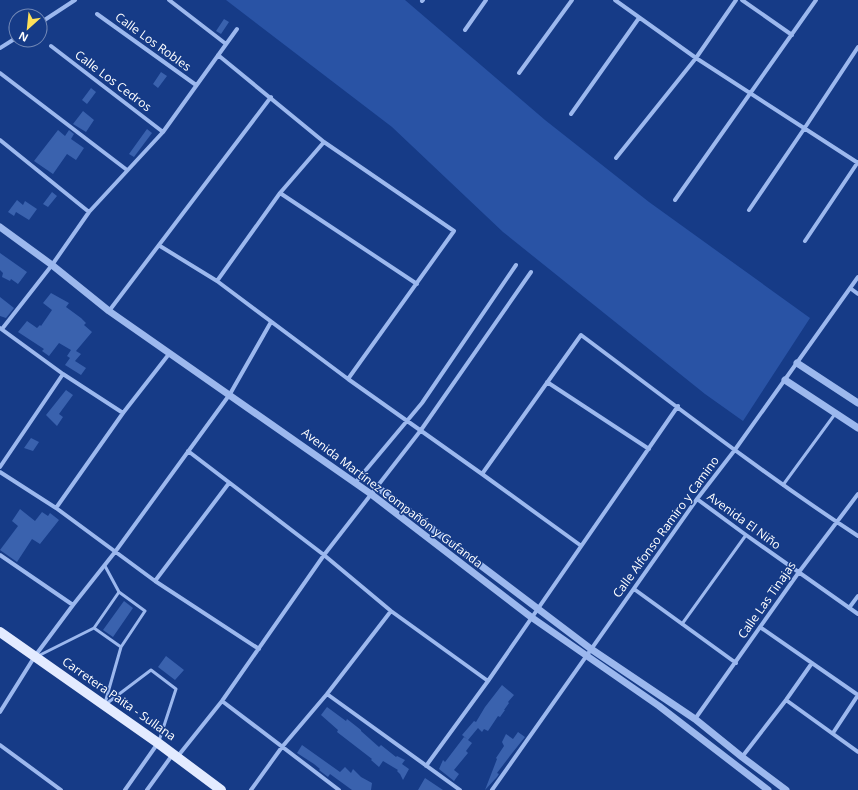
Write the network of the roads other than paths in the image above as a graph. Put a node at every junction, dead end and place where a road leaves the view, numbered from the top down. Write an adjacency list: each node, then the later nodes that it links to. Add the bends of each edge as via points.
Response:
1 (75, 0): 10 (street)
2 (170, 0): 15 (street)
3 (486, 0): 13 (street)
4 (572, 0): 21 (street)
5 (614, 0): 11 (street)
6 (736, 0): 19 (street)
7 (742, 0): 14 (street)
8 (816, 0): 14 (street)
9 (97, 14): 22 (street, Calle Los Robles)
10 (48, 18)
11 (639, 18): 19 (street); 25 (street)
12 (237, 29): 15 (street)
13 (465, 30)
14 (792, 35): 23 (street)
15 (226, 44): 18 (street)
16 (51, 46): 27 (street, Calle Los Cedros)
17 (858, 47): 26 (street)
18 (218, 55): 22 (street); 24 (street)
19 (696, 58): 23 (street); 30 (street)
20 (0, 73): 32 (street)
21 (519, 73)
22 (196, 85): 27 (street)
23 (750, 93): 26 (street); 34 (street)
24 (270, 97): 29 (street); 39 (street)
25 (571, 114)
26 (804, 129): 31 (street); 35 (street)
27 (163, 132): 32 (street)
28 (0, 140): 36 (street)
29 (324, 142): 33 (street); 45 (street, via 454,231)
30 (616, 158)
31 (858, 163): 38 (street)
32 (127, 170): 36 (street)
33 (280, 193): 44 (street); 45 (street)
34 (675, 200)
35 (749, 210)
36 (89, 212): 40 (street)
37 (0, 227): 40 (street, Avenida Martínez Compañón y Gufanda)
38 (805, 241)
39 (160, 246): 44 (street); 48 (street)
40 (52, 265): 48 (street, Avenida Martínez Compañón y Gufanda); 50 (street)
41 (516, 265): 62 (street)
42 (531, 272): 64 (street)
43 (858, 277): 46 (street, Calle Alfonso Ramiro y Camino)
44 (217, 281): 49 (street)
45 (417, 284): 54 (street)
46 (850, 288): 47 (street); 52 (street, Calle Alfonso Ramiro y Camino)
47 (858, 294)
48 (109, 311): 51 (street, Avenida Martínez Compañón y Gufanda)
49 (271, 322): 54 (street); 57 (street)
50 (1, 328): 53 (street)
51 (169, 354): 57 (street, Avenida Martínez Compañón y Gufanda); 60 (street)
52 (797, 363): 55 (street, Calle Alfonso Ramiro y Camino); 58 (street)
53 (63, 374): 60 (street); 68 (street)
54 (348, 379): 62 (street)
55 (785, 380): 61 (street); 67 (street, Calle Alfonso Ramiro y Camino)
56 (547, 382): 59 (street, via 580,335); 65 (street); 70 (street)
57 (230, 394): 66 (street); 71 (street, Avenida Martínez Compañón y Gufanda)
58 (858, 403)
59 (678, 406): 65 (street); 67 (street)
60 (123, 413): 78 (street)
61 (836, 413): 63 (street); 73 (lane)
62 (408, 421): 64 (street); 71 (street)
63 (858, 428)
64 (421, 430): 70 (street); 74 (street)
65 (649, 449): 82 (street)
66 (188, 451): 72 (street); 83 (street)
67 (734, 451): 73 (street); 77 (street, Calle Alfonso Ramiro y Camino)
68 (0, 467)
69 (0, 472): 78 (street)
70 (482, 474): 82 (street)
71 (355, 482): 75 (street, Avenida Martínez Compañón y Gufanda)
72 (229, 483): 85 (street); 88 (street)
73 (783, 485): 79 (street)
74 (377, 487): 75 (street); 93 (street, Avenida Martínez Compañón y Gufanda)
75 (371, 494): 85 (street); 97 (street, Avenida Martínez Compañón y Gufanda)
76 (858, 494): 79 (street, Calle Las Tinajas)
77 (698, 499): 80 (street, Avenida El Niño); 89 (street, Calle Alfonso Ramiro y Camino)
78 (56, 508): 83 (street)
79 (836, 522): 81 (street); 87 (street, Calle Las Tinajas)
80 (746, 535): 87 (street, Avenida El Niño); 98 (lane)
81 (858, 536)
82 (580, 545): 93 (street)
83 (115, 552): 86 (street); 88 (street)
84 (0, 555): 92 (street)
85 (324, 555): 95 (street); 103 (street)
86 (105, 566): 90 (lane); 92 (street)
87 (799, 572): 94 (street, Avenida El Niño); 99 (street, Calle Las Tinajas)
88 (155, 581): 103 (street)
89 (634, 589): 98 (street); 104 (street, Calle Alfonso Ramiro y Camino)
90 (119, 592): 100 (lane); 102 (lane, via 145,611)
91 (858, 596): 94 (street)
92 (73, 605): 105 (street)
93 (537, 608): 97 (street); 104 (street, Avenida Martínez Compañón y Gufanda)
94 (849, 608): 96 (street, Avenida El Niño)
95 (391, 611): 109 (street); 110 (street)
96 (858, 614)
97 (531, 617): 106 (street, Avenida Martínez Compañón y Gufanda); 109 (street)
98 (682, 624): 107 (street)
99 (760, 627): 107 (street, Calle Las Tinajas); 108 (street)
100 (94, 628): 102 (lane); 105 (lane)
101 (0, 632): 105 (main road, Carretera Paita - Sullana)
102 (121, 647): 114 (lane)
103 (258, 649): 113 (street)
104 (591, 649): 106 (street, Calle Alfonso Ramiro y Camino); 116 (street, Avenida Martínez Compañón y Gufanda)
105 (36, 656): 114 (main road, Carretera Paita - Sullana); 115 (street)
106 (586, 656): 132 (street, Calle Alfonso Ramiro y Camino); 133 (street, Avenida Martínez Compañón y Gufanda, via 659,706)
107 (736, 663): 116 (street, Calle Las Tinajas)
108 (812, 663): 111 (street); 112 (street)
109 (488, 681): 124 (street)
110 (327, 694): 120 (street); 124 (street)
111 (858, 695): 117 (street)
112 (786, 700): 117 (street); 123 (street)
113 (222, 702): 120 (street); 122 (street)
114 (104, 705): 118 (main road, Carretera Paita - Sullana); 118 (lane, via 151,670 176,689)
115 (0, 712)
116 (695, 719): 123 (street, Avenida Martínez Compañón y Gufanda)
117 (833, 733): 121 (street)
118 (158, 743): 122 (main road, Carretera Paita - Sullana); 126 (street)
119 (0, 745): 125 (street)
120 (282, 747): 129 (street); 130 (street)
121 (858, 752)
122 (175, 756): 127 (street); 128 (main road, Carretera Paita - Sullana)
123 (742, 757): 134 (street, Avenida Martínez Compañón y Gufanda)
124 (426, 766): 131 (street)
125 (61, 790)
126 (125, 790)
127 (147, 790)
128 (221, 790)
129 (251, 790)
130 (339, 790)
131 (460, 790)
132 (492, 790)
133 (768, 790)
134 (786, 790)

